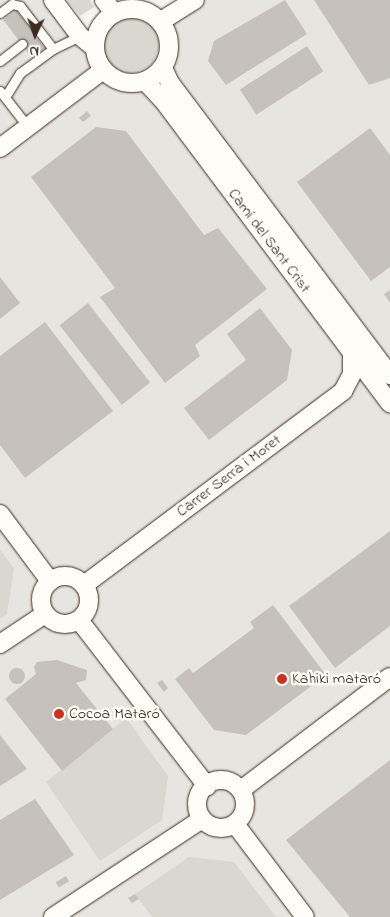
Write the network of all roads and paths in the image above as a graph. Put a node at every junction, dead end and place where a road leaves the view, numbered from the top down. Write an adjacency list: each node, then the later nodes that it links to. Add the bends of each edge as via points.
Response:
1 (53, 0): 6 (street)
2 (194, 0): 5 (street)
3 (109, 6): 5 (street, via 139,9); 8 (street, via 99,28)
4 (0, 13): 9 (lane, via 12,4 20,6 37,34)
5 (161, 21): 11 (street, via 170,42)
6 (80, 36): 8 (street); 9 (lane)
7 (22, 44): 10 (lane)
8 (95, 48): 12 (street)
9 (52, 49): 14 (lane, via 20,73)
10 (0, 62)
11 (163, 68): 13 (street); 18 (street, Camí del Sant Crist, via 170,83)
12 (103, 70): 13 (street, via 125,83); 15 (street)
13 (145, 81): 17 (street, Camí del Sant Crist, via 163,100)
14 (3, 94): 15 (lane)
15 (28, 127): 16 (street)
16 (0, 148)
17 (352, 354): 18 (street, Camí del Sant Crist); 19 (street, via 352,374)
18 (384, 381): 19 (street); 20 (street, Camí del Sant Crist)
19 (343, 391): 23 (street, Carrer Serra i Moret)
20 (390, 403)
21 (0, 514): 22 (street)
22 (50, 581): 23 (street, via 68,576); 24 (street, via 41,597)
23 (84, 585): 25 (street, via 89,600)
24 (45, 614): 25 (street, via 57,623); 26 (street)
25 (79, 620): 28 (street)
26 (0, 644)
27 (390, 677): 29 (street)
28 (206, 786): 29 (street, via 221,780); 30 (street, via 198,798)
29 (241, 790): 31 (street, via 245,808)
30 (202, 819): 31 (street, via 218,828); 32 (street)
31 (235, 824): 33 (street)
32 (53, 917)
33 (305, 917)

